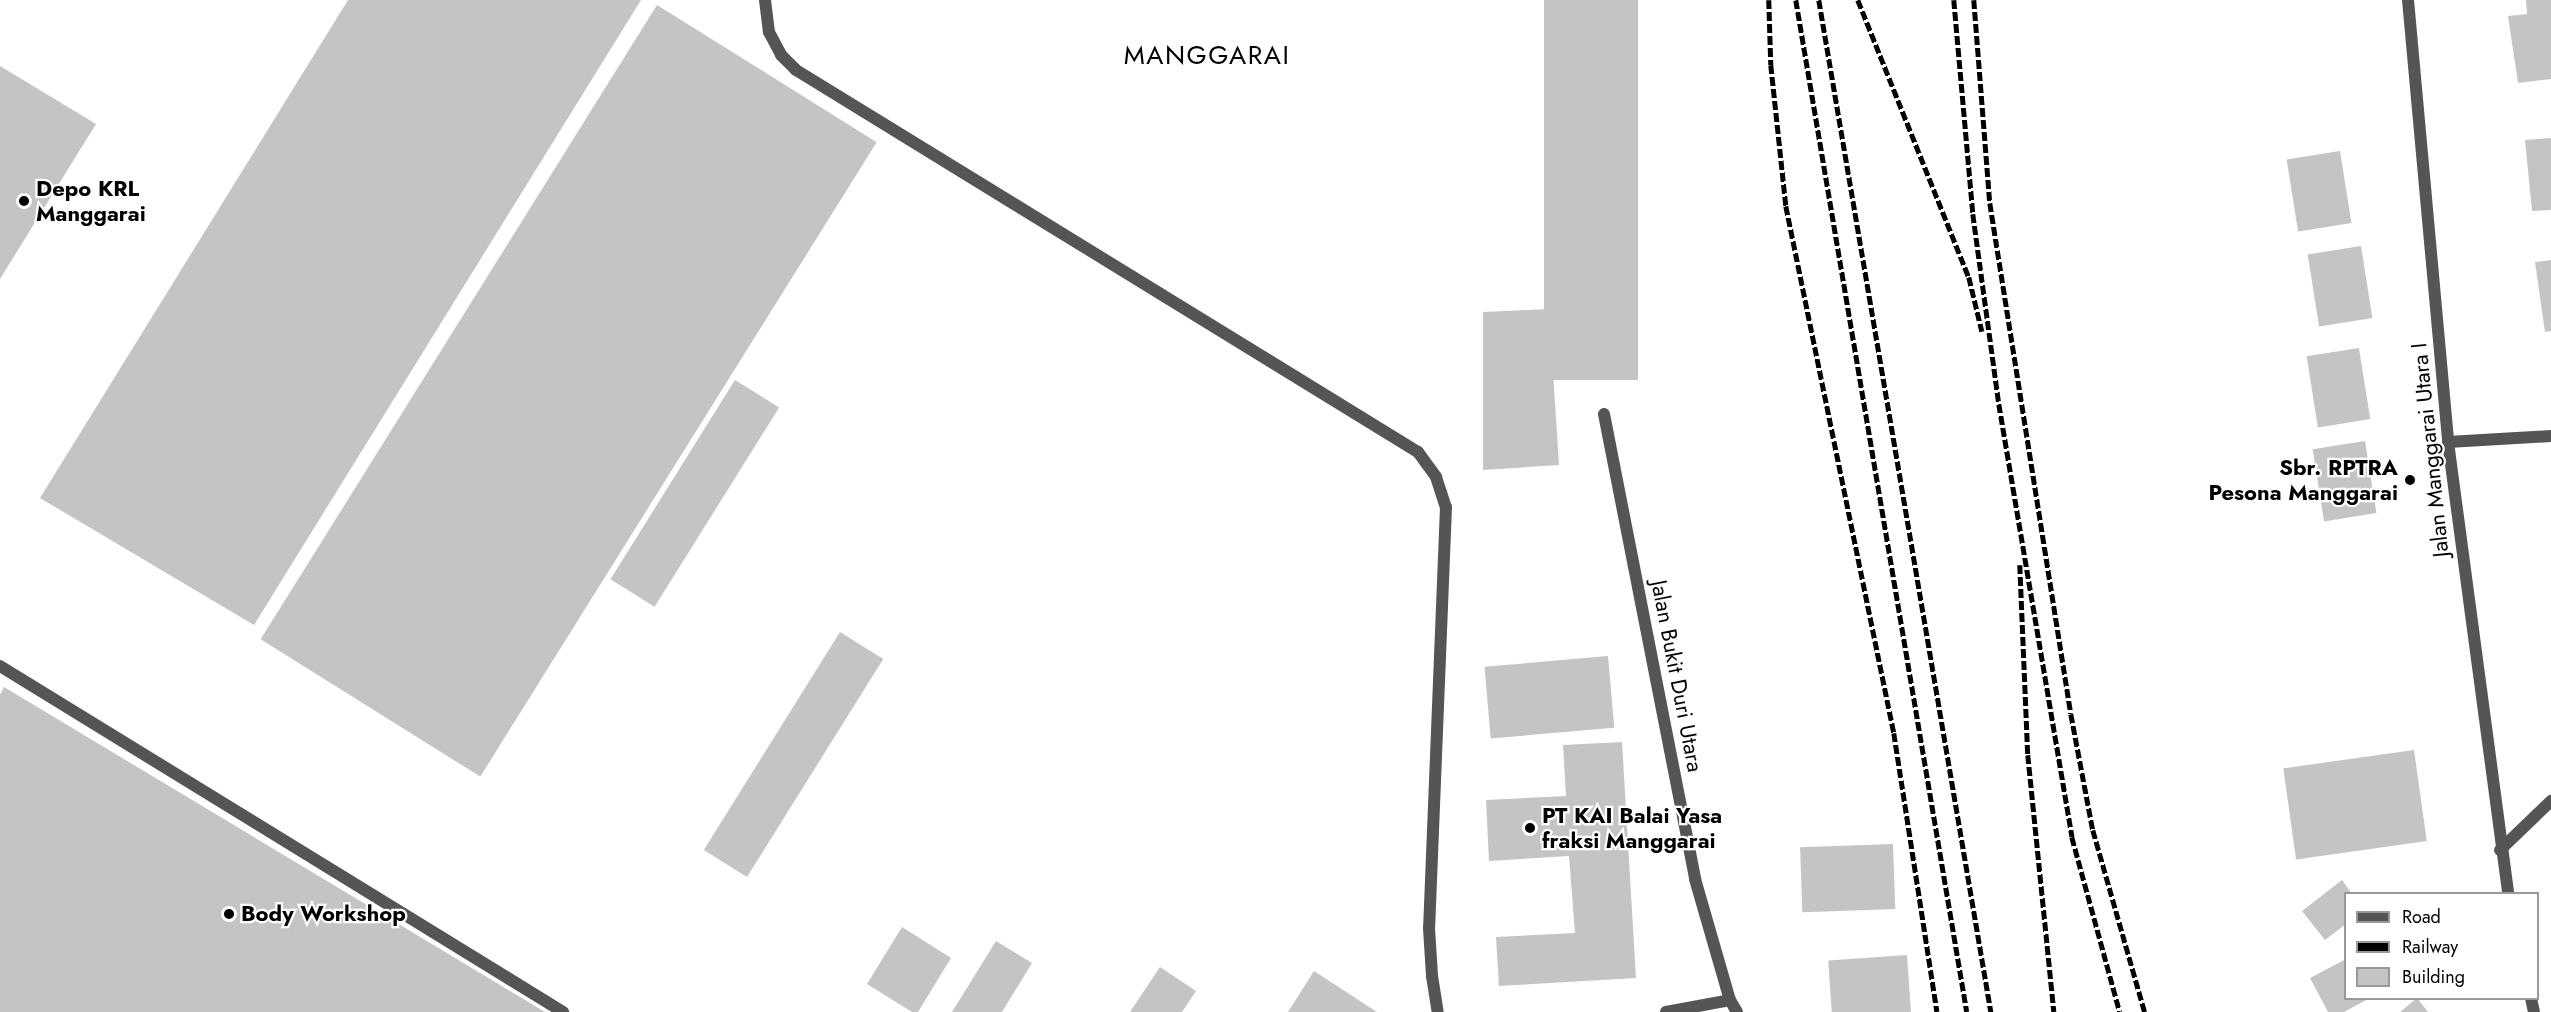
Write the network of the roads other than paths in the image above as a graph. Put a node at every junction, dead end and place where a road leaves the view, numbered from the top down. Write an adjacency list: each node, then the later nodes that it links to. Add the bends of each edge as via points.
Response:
1 (765, 0): 12 (street, via 769,32 781,55 796,70 1418,452 1436,477 1446,507 1429,928)
2 (2408, 0): 5 (street, Jalan Manggarai Utara I)
3 (1604, 414): 10 (street, Jalan Bukit Duri Utara, via 1695,879)
4 (2551, 436): 5 (street)
5 (2448, 442): 8 (street, Jalan Manggarai Utara I)
6 (0, 666): 11 (street)
7 (2551, 801): 8 (street)
8 (2500, 850): 9 (street, Jalan Manggarai Utara I)
9 (2508, 892)
10 (1730, 1000): 13 (street); 14 (street, Jalan Bukit Duri Utara)
11 (563, 1012)
12 (1438, 1012)
13 (1665, 1012)
14 (1737, 1012)

